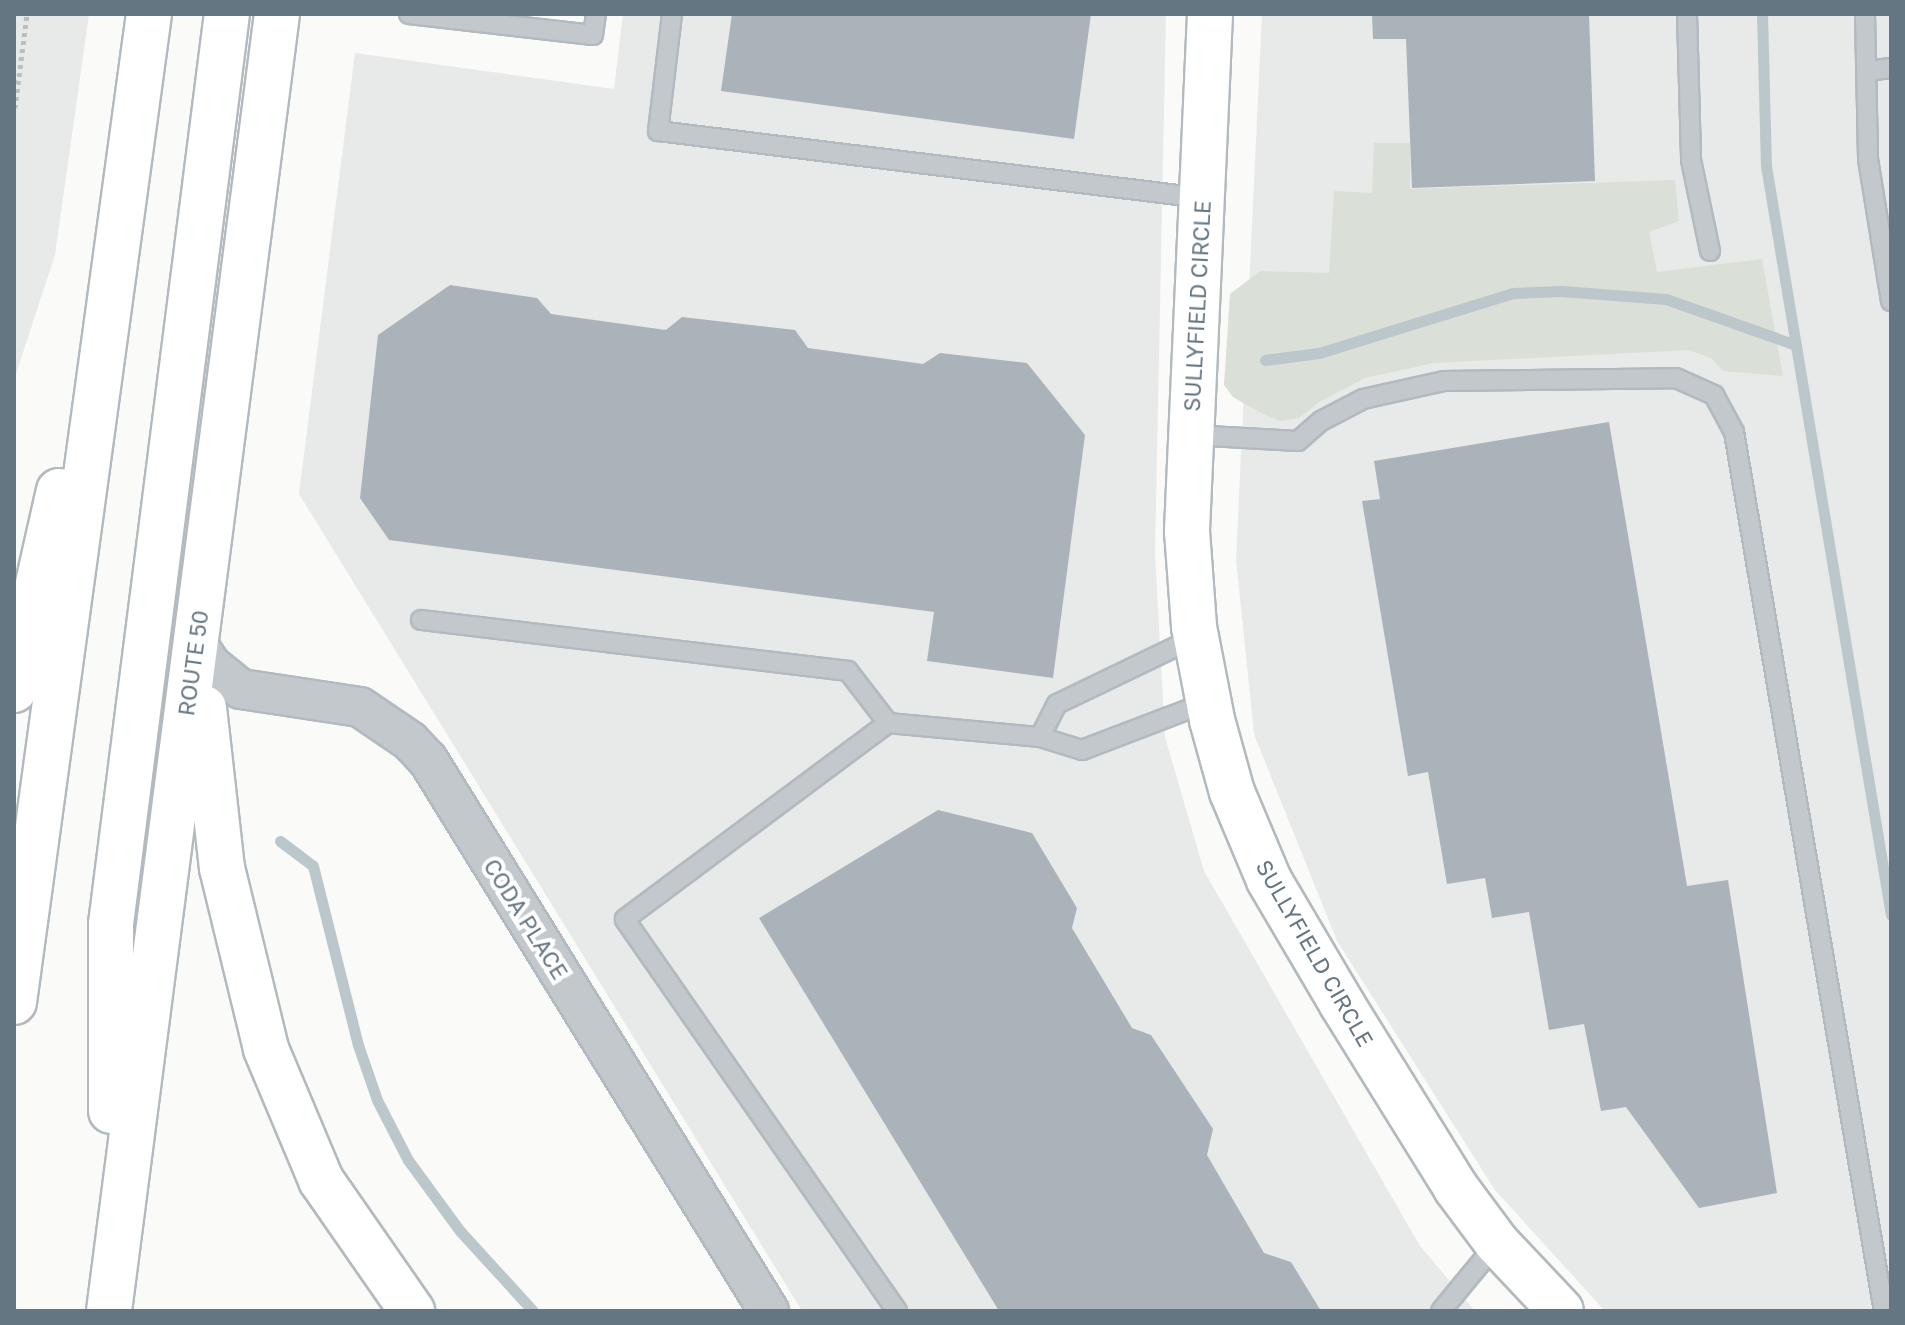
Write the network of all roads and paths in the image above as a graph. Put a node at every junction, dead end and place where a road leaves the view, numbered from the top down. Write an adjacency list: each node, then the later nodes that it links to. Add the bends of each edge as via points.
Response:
1 (27, 14): 13 (path)
2 (149, 14): 16 (main road)
3 (227, 14): 28 (main road, via 111,924)
4 (277, 14): 21 (main road, ROUTE 50)
5 (409, 14): 6 (lane, via 593,35)
6 (596, 14)
7 (672, 14): 14 (lane, via 658,131)
8 (1210, 14): 14 (main road, SULLYFIELD CIRCLE)
9 (1687, 14): 15 (lane, via 1691,160)
10 (1865, 14): 12 (lane)
11 (1891, 68): 12 (lane)
12 (1866, 71): 17 (lane, via 1868,159)
13 (15, 108)
14 (1202, 198): 18 (main road, SULLYFIELD CIRCLE)
15 (1710, 251)
16 (114, 267): 22 (main road); 26 (main road)
17 (1891, 301)
18 (1191, 435): 20 (main road, SULLYFIELD CIRCLE, via 1187,531); 34 (lane, via 1298,441 1321,421 1363,399 1444,381 1676,378 1714,395 1734,432)
19 (421, 620): 24 (lane, via 848,671)
20 (1196, 637): 23 (main road, SULLYFIELD CIRCLE); 25 (lane, via 1057,704)
21 (196, 642): 28 (main road, ROUTE 50); 29 (main road, via 222,868 266,1049 321,1180); 30 (street, CODA PLACE, via 211,665 241,689 360,707 428,760)
22 (14, 690)
23 (1208, 702): 25 (lane, via 1082,750); 27 (main road, SULLYFIELD CIRCLE, via 1232,792 1269,880 1447,1175)
24 (888, 723): 25 (lane); 31 (lane, via 625,919)
25 (1040, 737)
26 (14, 1002)
27 (1497, 1243): 32 (lane); 33 (main road, SULLYFIELD CIRCLE)
28 (110, 1302)
29 (412, 1311)
30 (769, 1311)
31 (897, 1311)
32 (1441, 1311)
33 (1561, 1311)
34 (1884, 1311)

